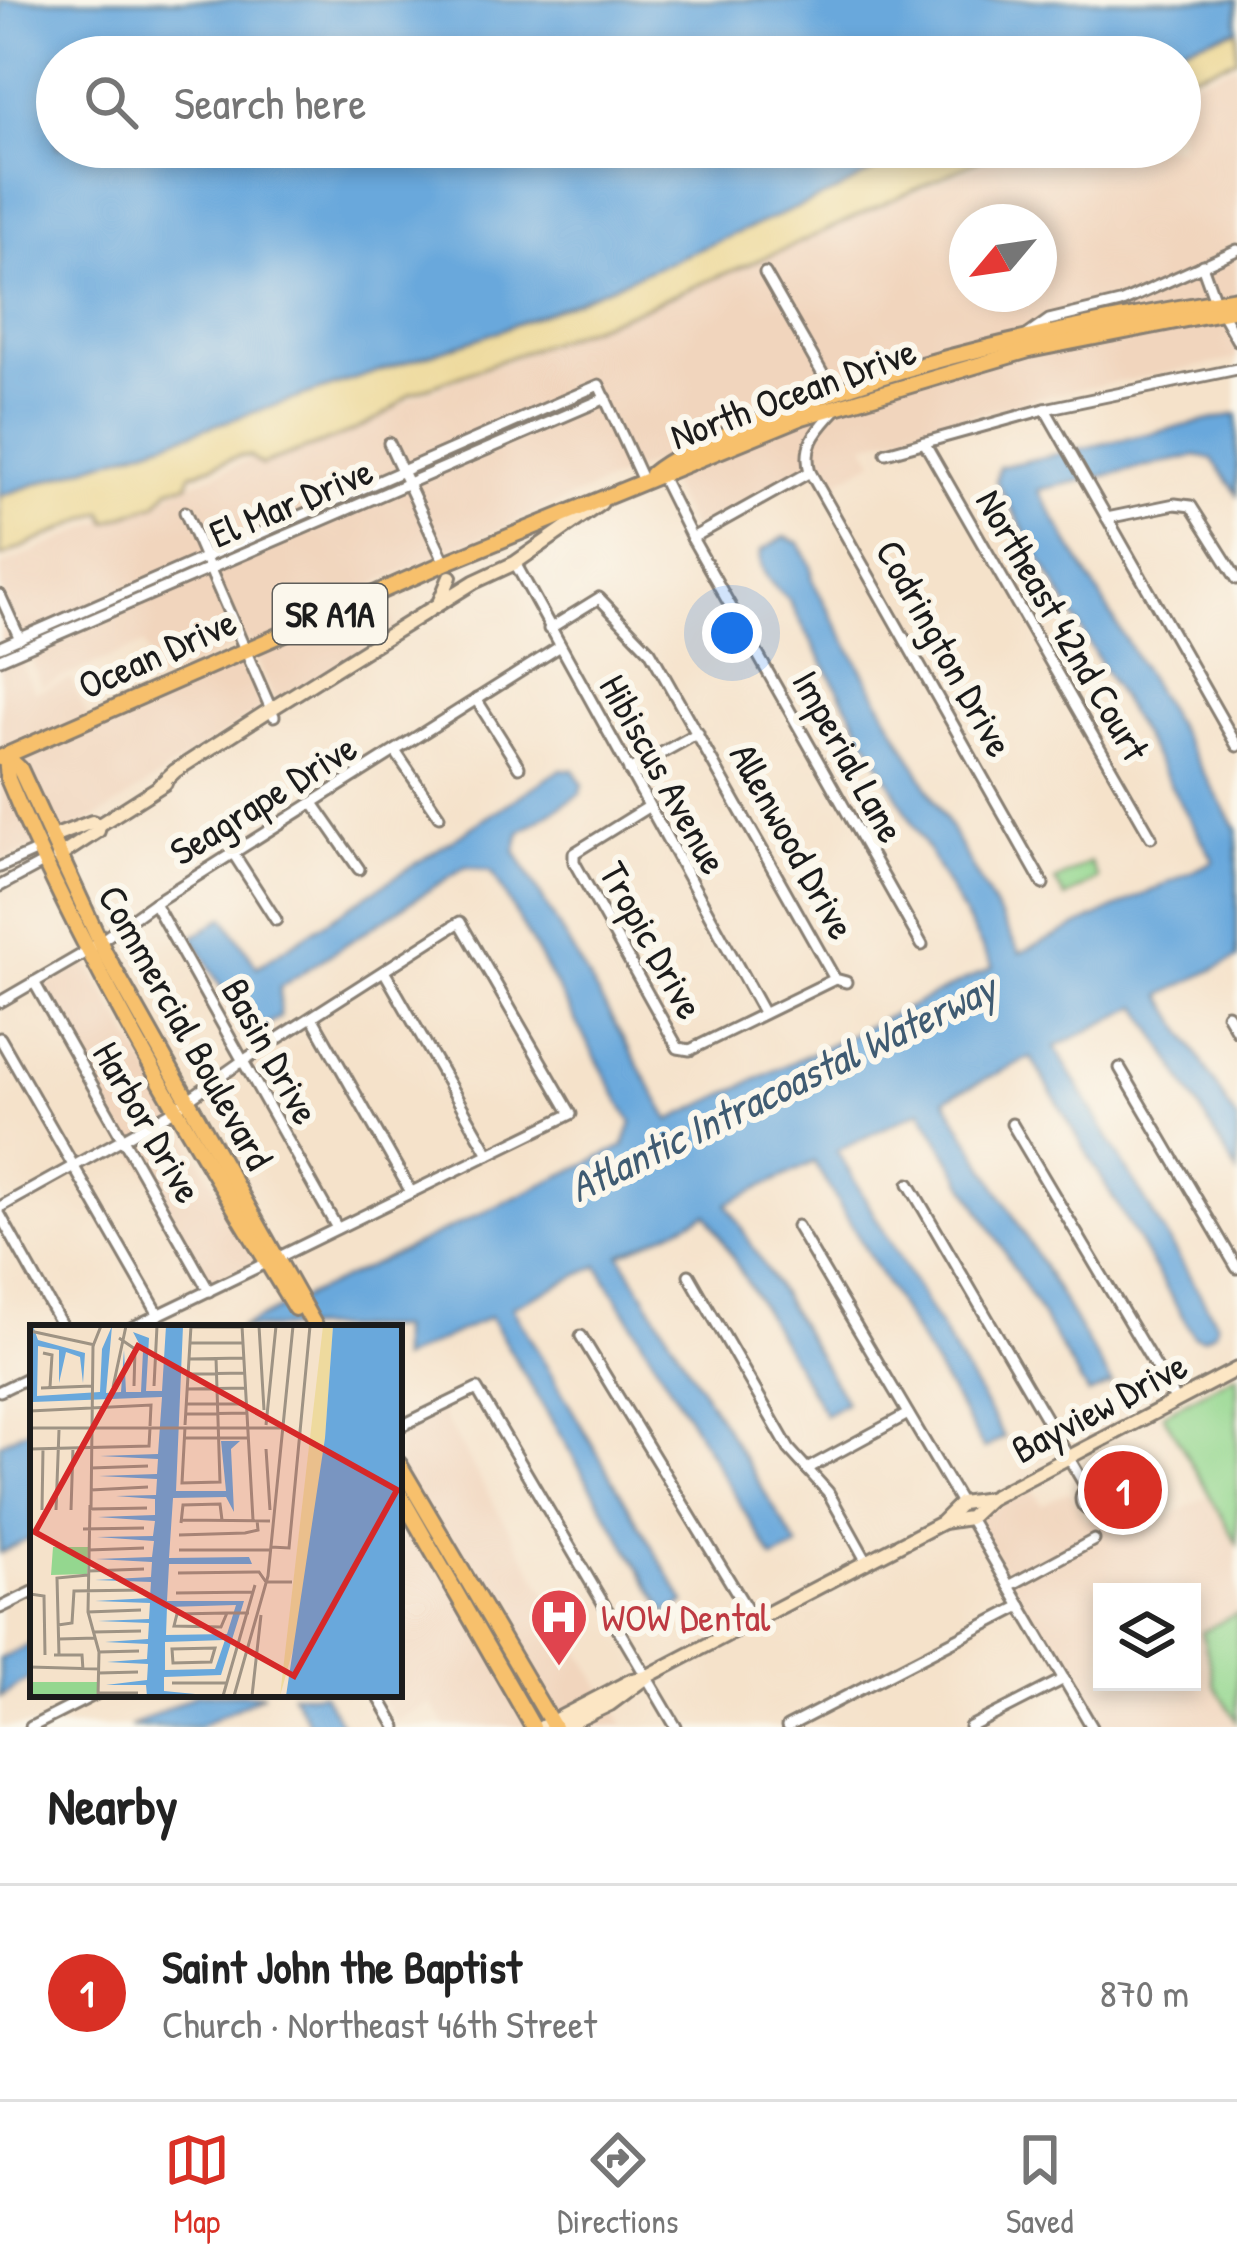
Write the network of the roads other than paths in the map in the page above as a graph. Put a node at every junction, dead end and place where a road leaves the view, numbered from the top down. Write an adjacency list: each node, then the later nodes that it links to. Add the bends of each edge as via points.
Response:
1 (1237, 250): 2 (street)
2 (1220, 257): 3 (street); 5 (street)
3 (1202, 265): 5 (street); 9 (street, via 1120,303 1048,320)
4 (765, 273): 13 (street)
5 (1209, 285): 7 (street)
6 (1237, 298): 7 (main road, SR A1A)
7 (1224, 307): 8 (main road, SR A1A); 10 (street)
8 (1101, 328): 9 (main road, North Ocean Drive / SR A1A); 13 (main road, North Ocean Drive / SR A1A)
9 (1021, 340): 13 (main road, North Ocean Drive / SR A1A)
10 (1237, 340)
11 (1237, 369): 14 (street)
12 (606, 398): 20 (street, El Mar Drive, via 599,385); 23 (street); 24 (street, El Mar Drive)
13 (836, 400): 15 (main road, North Ocean Drive / SR A1A); 16 (street); 22 (main road, North Ocean Drive / SR A1A, via 772,415)
14 (1045, 409): 17 (street); 27 (street)
15 (790, 422): 16 (street); 22 (main road, North Ocean Drive / SR A1A)
16 (810, 439): 21 (street, Codrington Drive)
17 (924, 442): 19 (street); 55 (street, Northeast 42nd Court)
18 (389, 443): 20 (street)
19 (886, 453)
20 (402, 470): 24 (street); 29 (street, El Mar Drive)
21 (810, 472): 28 (street); 63 (street, Codrington Drive)
22 (660, 473): 23 (main road, North Ocean Drive / SR A1A); 28 (street, Imperial Lane)
23 (643, 482): 25 (main road, North Ocean Drive / SR A1A)
24 (408, 484): 31 (street, El Mar Drive); 32 (street)
25 (608, 499): 30 (street); 32 (main road, Ocean Drive / SR A1A)
26 (185, 512): 29 (street)
27 (1107, 518): 33 (street, via 1191,506); 46 (street)
28 (692, 538): 68 (street, Imperial Lane)
29 (205, 556): 31 (street); 38 (street, El Mar Drive)
30 (515, 563): 35 (street); 37 (street, Hibiscus Avenue)
31 (211, 570): 41 (street); 42 (street, El Mar Drive)
32 (447, 570): 35 (street); 36 (street); 41 (main road, Ocean Drive / SR A1A)
33 (1237, 579)
34 (0, 595): 38 (street)
35 (457, 596): 36 (street); 44 (street)
36 (439, 603): 44 (street)
37 (549, 628): 40 (street, Hibiscus Avenue); 45 (street, Allenwood Drive, via 599,598 650,651)
38 (20, 639): 39 (street, El Mar Drive)
39 (0, 647)
40 (559, 647): 43 (street, Seagrape Drive); 50 (street, Hibiscus Avenue)
41 (245, 650): 44 (street); 48 (main road, Ocean Drive / SR A1A)
42 (0, 659)
43 (476, 700): 47 (street, Seagrape Drive); 49 (street)
44 (273, 712): 54 (street)
45 (698, 733): 50 (street, Allenwood Drive); 72 (street, Allenwood Drive, via 841,980)
46 (1237, 746)
47 (395, 751): 51 (street, Seagrape Drive); 53 (street)
48 (2, 753): 56 (main road, Commercial Boulevard, via 20,769); 58 (main road, Commercial Boulevard)
49 (519, 767)
50 (629, 771): 52 (street, Hibiscus Avenue)
51 (313, 803): 57 (street, Seagrape Drive); 61 (street)
52 (649, 807): 72 (street, Hibiscus Avenue); 72 (street, Tropic Drive, via 574,853 574,862 678,1048 690,1050)
53 (439, 817)
54 (99, 825): 56 (street); 58 (street)
55 (1150, 837)
56 (50, 838): 58 (main road, Commercial Boulevard)
57 (233, 853): 65 (street, Seagrape Drive); 66 (street)
58 (46, 857): 59 (street); 62 (street); 67 (main road, Commercial Boulevard)
59 (13, 860): 60 (street); 62 (street)
60 (0, 867)
61 (358, 869)
62 (21, 872): 64 (street)
63 (1043, 884)
64 (0, 886)
65 (154, 903): 67 (street, Seagrape Drive); 77 (street, Basin Drive)
66 (277, 920)
67 (94, 945): 70 (street, Seagrape Drive); 79 (main road, Commercial Boulevard)
68 (922, 945)
69 (384, 970): 74 (street); 82 (street); 82 (street, via 460,922 571,1114)
70 (34, 982): 71 (street, Seagrape Drive); 81 (street, Harbor Drive)
71 (0, 1002)
72 (763, 1012)
73 (1227, 1014): 75 (street)
74 (312, 1017): 77 (street); 85 (street)
75 (1237, 1031)
76 (0, 1038): 83 (street)
77 (241, 1062): 79 (street); 88 (street, Basin Drive)
78 (1120, 1068): 90 (street)
79 (182, 1103): 81 (street); 89 (main road, Commercial Boulevard)
80 (1012, 1124): 101 (street)
81 (123, 1139): 83 (street); 92 (street, Harbor Drive)
82 (489, 1154): 85 (street)
83 (74, 1167): 86 (street); 93 (street)
84 (909, 1184): 104 (street)
85 (411, 1192): 88 (street)
86 (0, 1211): 94 (street)
87 (797, 1226): 102 (street)
88 (337, 1228): 89 (street)
89 (267, 1258): 92 (street); 96 (main road, Commercial Boulevard)
90 (1237, 1268)
91 (688, 1275): 105 (street)
92 (209, 1291): 93 (street)
93 (159, 1315): 95 (street)
94 (61, 1325)
95 (137, 1325)
96 (310, 1325)
97 (581, 1336): 117 (street)
98 (1237, 1369): 101 (street, Bayview Drive)
99 (30, 1376): 100 (street)
100 (0, 1390)
101 (1176, 1401): 104 (street, Bayview Drive)
102 (908, 1414): 105 (street); 109 (street)
103 (402, 1426): 118 (street, via 477,1389)
104 (1069, 1456): 107 (street); 109 (street, Bayview Drive)
105 (807, 1469): 111 (street)
106 (402, 1470): 112 (main road)
107 (1088, 1489)
108 (402, 1498): 112 (main road)
109 (964, 1511): 111 (street); 113 (street)
110 (1094, 1540): 113 (street)
111 (867, 1562): 117 (street)
112 (455, 1581): 122 (main road); 122 (main road, via 477,1597)
113 (1009, 1586): 115 (street)
114 (30, 1593): 116 (street)
115 (1021, 1606): 119 (street); 126 (street)
116 (0, 1608)
117 (754, 1621): 118 (street)
118 (646, 1677): 122 (street); 125 (street)
119 (1064, 1679): 127 (street); 128 (street)
120 (91, 1697): 123 (street)
121 (379, 1697): 124 (street)
122 (548, 1726)
123 (31, 1727)
124 (396, 1727)
125 (676, 1727)
126 (787, 1727)
127 (970, 1727)
128 (1092, 1727)

